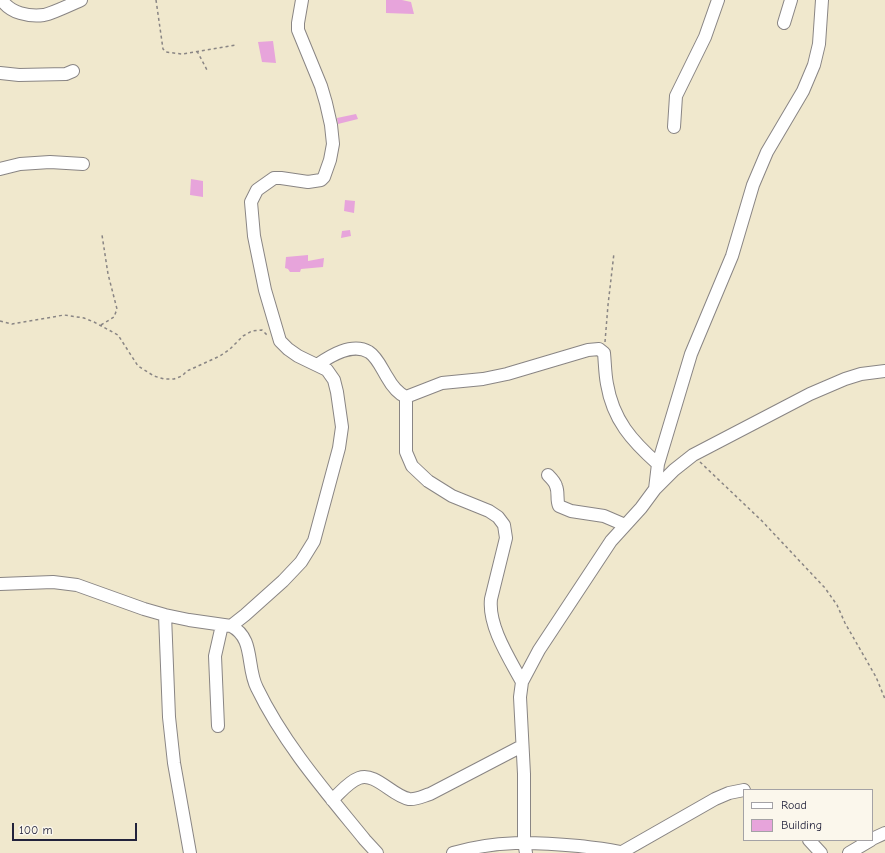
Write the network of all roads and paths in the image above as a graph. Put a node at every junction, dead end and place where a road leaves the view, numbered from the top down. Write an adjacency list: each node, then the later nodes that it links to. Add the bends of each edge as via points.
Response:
1 (2, 0): 2 (street, via 7,7 17,12 44,15)
2 (81, 0)
3 (156, 0): 10 (path, via 163,49 171,54)
4 (302, 0): 21 (street, via 298,30 321,86 333,144 330,160 321,180 308,182 274,178 257,190 251,202 259,263)
5 (718, 0): 14 (street, via 705,36 676,96)
6 (791, 0): 8 (street)
7 (822, 0): 27 (street, via 819,44 814,65 803,91 767,152 753,186 732,256 691,354)
8 (784, 23)
9 (236, 45): 10 (path)
10 (197, 51): 11 (path)
11 (207, 70)
12 (73, 71): 13 (street, via 66,74)
13 (0, 73)
14 (674, 127)
15 (83, 164): 16 (street, via 50,162 20,164)
16 (0, 169)
17 (102, 235): 20 (path, via 117,309 114,317)
18 (614, 253): 22 (path)
19 (0, 321): 20 (path, via 12,324 64,315 84,318)
20 (101, 325): 21 (path, via 118,335 138,366 164,379 182,376 187,371 220,356 252,331 262,330 271,338)
21 (280, 341): 23 (street, via 298,356)
22 (604, 353): 25 (street, via 598,349 588,350 508,374 442,383); 27 (street, via 611,404 622,426 639,447)
23 (317, 365): 25 (street, via 336,353 348,350 360,349 369,352 394,389); 33 (street, via 327,370 334,380 342,427 339,448 314,541 301,562 283,581 245,615)
24 (885, 371): 26 (street, via 855,376 810,394)
25 (406, 397): 34 (street, via 406,452 412,466 428,481 452,496 494,514 504,525 506,538 490,599 490,608 505,652)
26 (693, 455): 29 (street); 35 (path, via 762,521 825,588 837,605)
27 (658, 464): 29 (street)
28 (548, 475): 30 (street, via 557,488 559,506 571,511 604,516)
29 (655, 489): 30 (street)
30 (625, 525): 34 (street, via 611,541 539,650)
31 (0, 584): 32 (street, via 53,582 77,585)
32 (165, 614): 33 (street); 45 (street, via 169,717 177,783)
33 (226, 625): 36 (street, via 215,656); 39 (street, via 239,632 248,645 252,678 274,721)
34 (522, 682): 37 (street)
35 (885, 699)
36 (218, 726)
37 (522, 746): 39 (street, via 418,798 409,799 398,795 365,777 351,783); 44 (street)
38 (743, 790): 48 (street, via 715,799)
39 (332, 800): 46 (street)
40 (885, 833): 41 (street)
41 (873, 839)
42 (810, 841): 49 (street)
43 (870, 841): 50 (street)
44 (525, 847): 47 (street, via 489,845); 48 (street, via 593,848)
45 (190, 853)
46 (377, 853)
47 (453, 853)
48 (623, 853)
49 (821, 853)
50 (848, 853)

